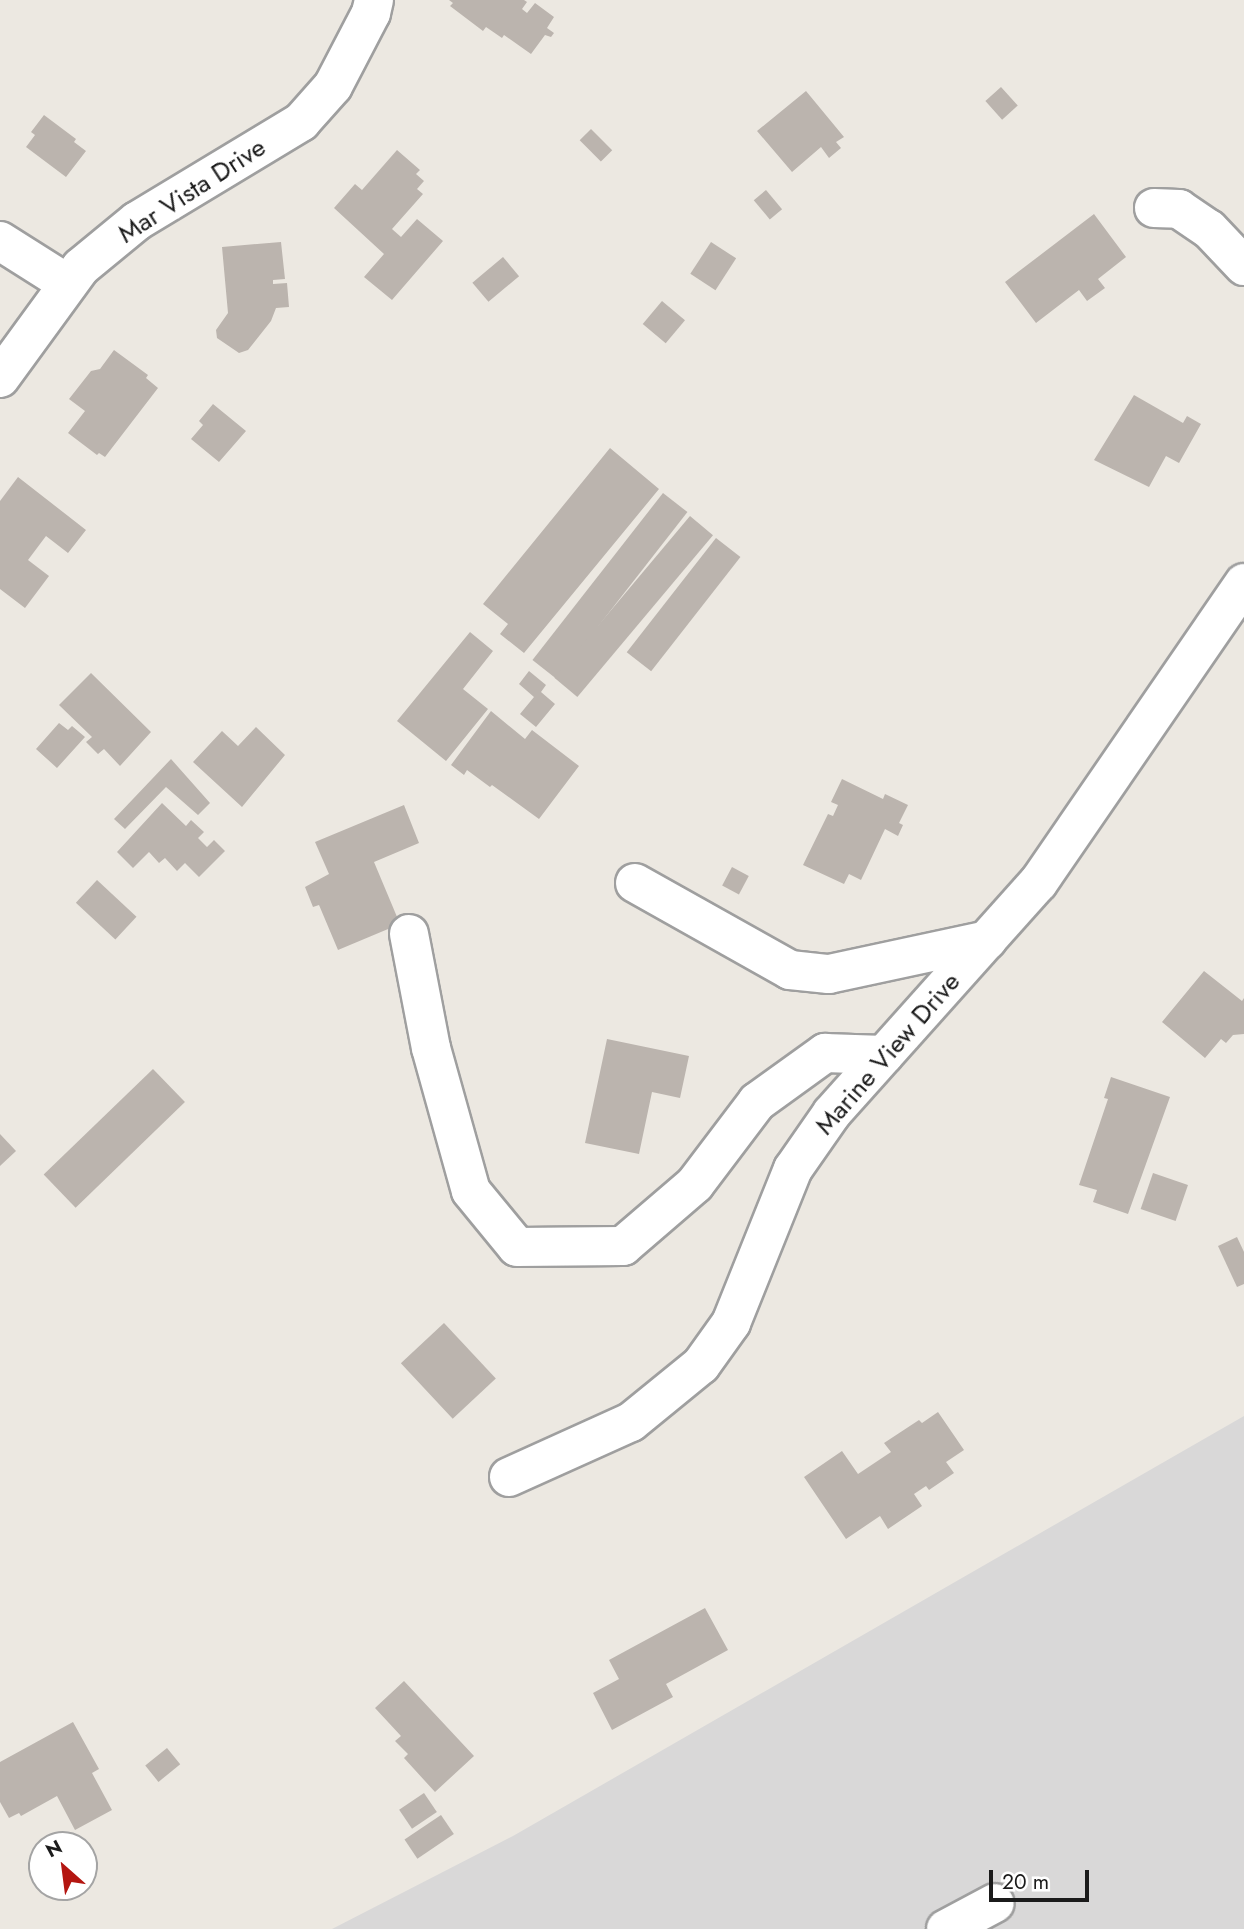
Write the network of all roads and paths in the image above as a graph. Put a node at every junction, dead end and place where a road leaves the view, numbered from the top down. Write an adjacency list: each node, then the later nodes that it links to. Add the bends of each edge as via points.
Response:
1 (374, 0): 5 (street, Mar Vista Drive, via 333,86 301,122 137,221 81,267)
2 (1154, 208): 4 (street, via 1179,209 1209,229)
3 (0, 241): 5 (street)
4 (1244, 266)
5 (68, 284): 6 (street, Mar Vista Drive)
6 (0, 377)
7 (1244, 583): 10 (street, Marine View Drive, via 1038,883)
8 (635, 883): 10 (street, via 790,970 829,974)
9 (409, 934): 11 (street, via 431,1048 471,1191 517,1247 623,1246 695,1184 757,1102 825,1053)
10 (987, 940): 11 (street, Marine View Drive)
11 (884, 1055): 12 (street, Marine View Drive, via 832,1113 793,1169 731,1323 701,1365 631,1422)
12 (509, 1478)
13 (995, 1903): 14 (street)
14 (946, 1929)

